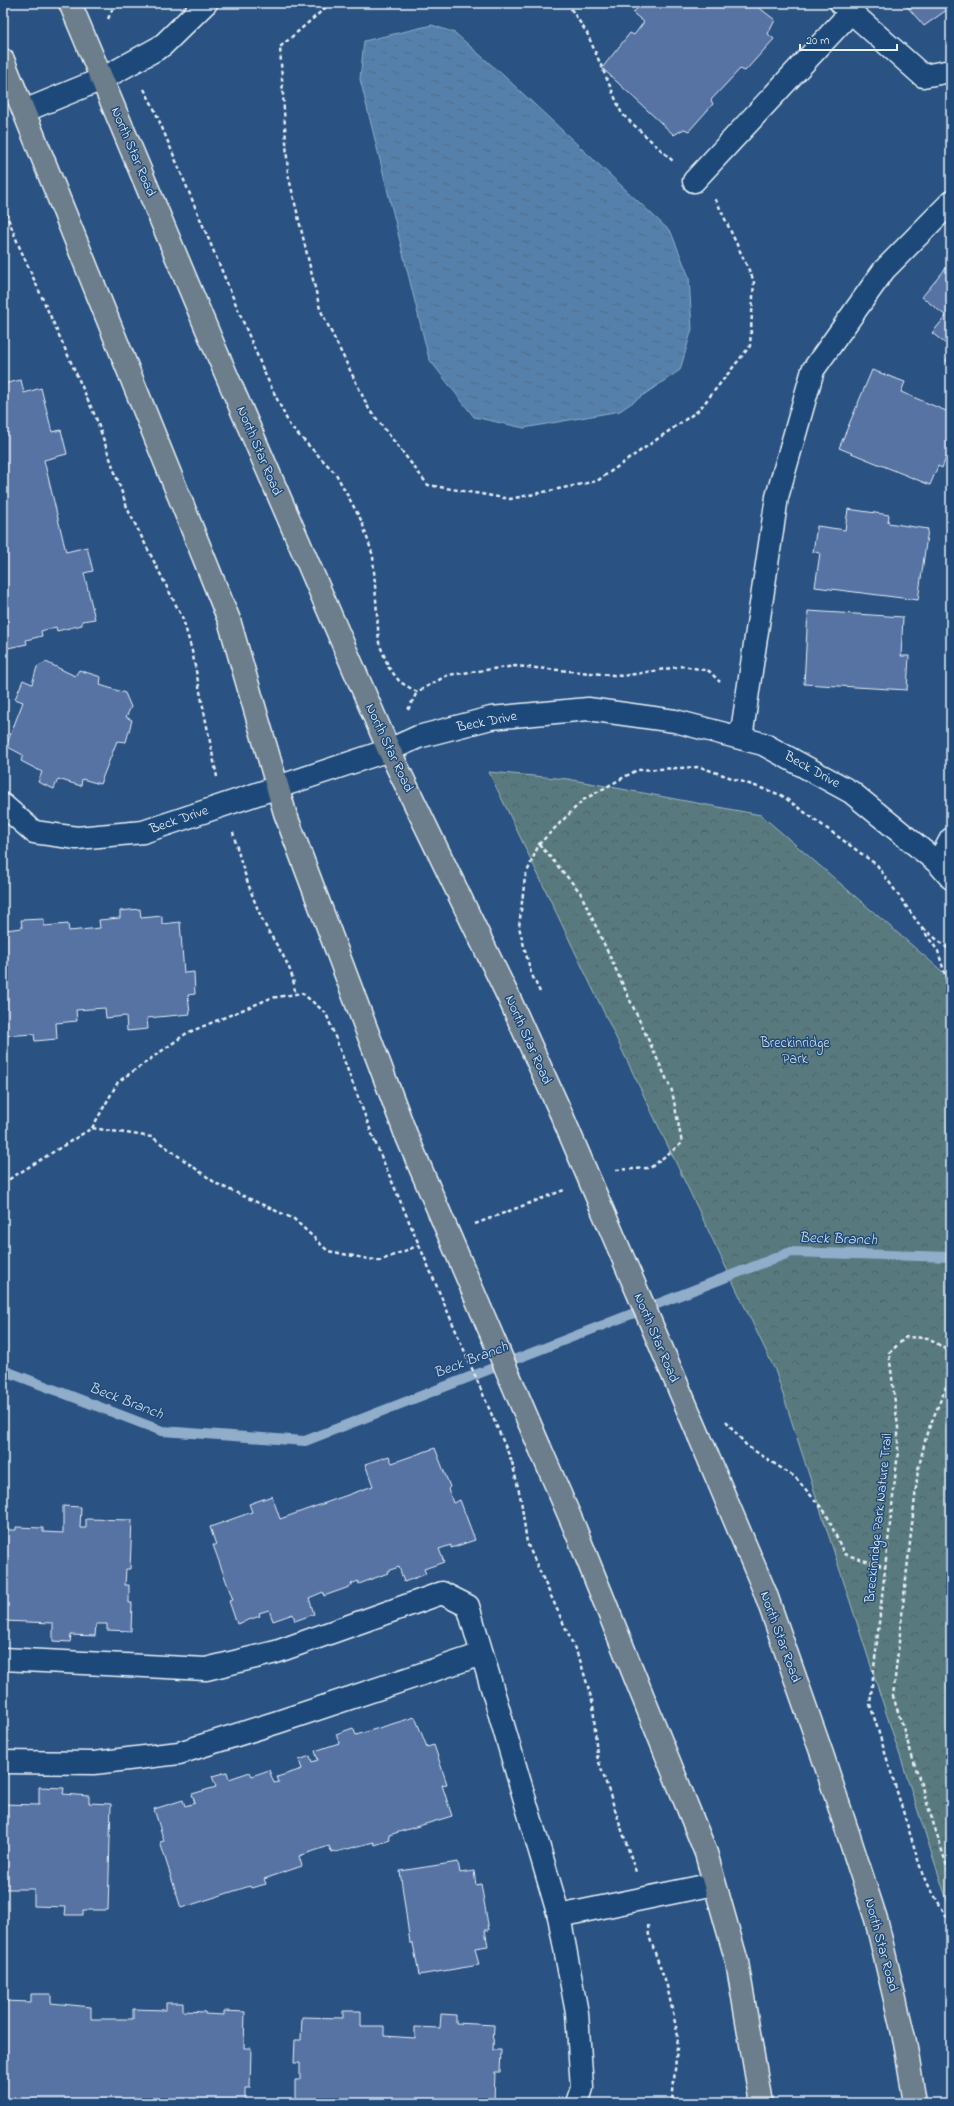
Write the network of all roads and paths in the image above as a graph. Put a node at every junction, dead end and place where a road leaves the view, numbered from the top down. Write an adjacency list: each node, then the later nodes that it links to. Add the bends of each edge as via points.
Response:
1 (70, 3): 11 (main road, North Star Road)
2 (115, 3): 7 (path, via 107,19)
3 (206, 3): 9 (street, via 162,46)
4 (330, 3): 13 (path, via 280,47 288,174 320,309 369,409 428,485 510,499 597,481 699,410 750,346 754,281 717,202)
5 (567, 3): 13 (path, via 587,33 622,114)
6 (846, 8): 10 (street, via 923,76); 13 (street)
7 (110, 26)
8 (3, 60): 12 (main road)
9 (130, 64): 11 (street); 16 (path, via 153,106 265,374 290,426 336,474 362,522 373,556 379,643 390,668 400,682 417,692 448,675 515,666 623,676 683,666 709,671)
10 (951, 70)
11 (102, 79): 12 (street); 18 (main road, North Star Road, via 213,344)
12 (24, 111): 19 (main road, via 229,620)
13 (694, 181)
14 (951, 202): 16 (street, via 884,270 813,370 777,497)
15 (3, 206): 20 (path, via 96,418 128,510 183,619 192,651 218,781)
16 (745, 712): 17 (street)
17 (741, 738): 18 (street, Beck Drive, via 675,721 588,709 491,718 418,737); 23 (street, Beck Drive, via 763,744 851,792)
18 (389, 750): 19 (street, Beck Drive); 43 (main road, North Star Road, bridge, via 509,998 560,1111 765,1592 876,1919 905,2042)
19 (277, 787): 20 (street, Beck Drive); 36 (main road, bridge, via 405,1132 576,1531 706,1854)
20 (227, 803): 21 (street, Beck Drive, via 143,832 77,838 34,832); 26 (path, via 237,848 262,920 292,972)
21 (3, 805)
22 (951, 839): 23 (street)
23 (944, 870)
24 (920, 925): 25 (path); 27 (path, via 877,865 781,795 700,767 637,770 583,800 539,844 525,877 519,927); 28 (path, via 938,951)
25 (951, 951)
26 (295, 994): 29 (path, via 271,998 187,1033 118,1082); 37 (path, bridge, via 302,993 326,1013 376,1142 512,1462 521,1500 526,1543 580,1660 593,1704 597,1756)
27 (540, 994)
28 (951, 995)
29 (92, 1128)
30 (726, 1421): 31 (path, via 747,1446 795,1477 826,1513 844,1554)
31 (885, 1567): 35 (path, Breckinridge Park Nature Trail, via 898,1452 898,1427 889,1353 906,1337 929,1338 948,1351 948,1382 927,1433 918,1470 893,1696); 39 (path, Breckinridge Park Nature Trail, via 870,1704 923,1876)
32 (482, 1654): 33 (street, via 468,1606 442,1593 276,1652 206,1669); 34 (street, via 179,1753 94,1763); 38 (street)
33 (3, 1659)
34 (3, 1762)
35 (951, 1880)
36 (714, 1884): 37 (street); 42 (main road, via 737,1962)
37 (646, 1898): 38 (street); 41 (path, via 649,1936 667,1986 678,2036)
38 (559, 1916): 40 (street, via 577,2013 582,2088)
39 (951, 1924)
40 (577, 2103)
41 (672, 2103)
42 (761, 2103)
43 (915, 2103)

